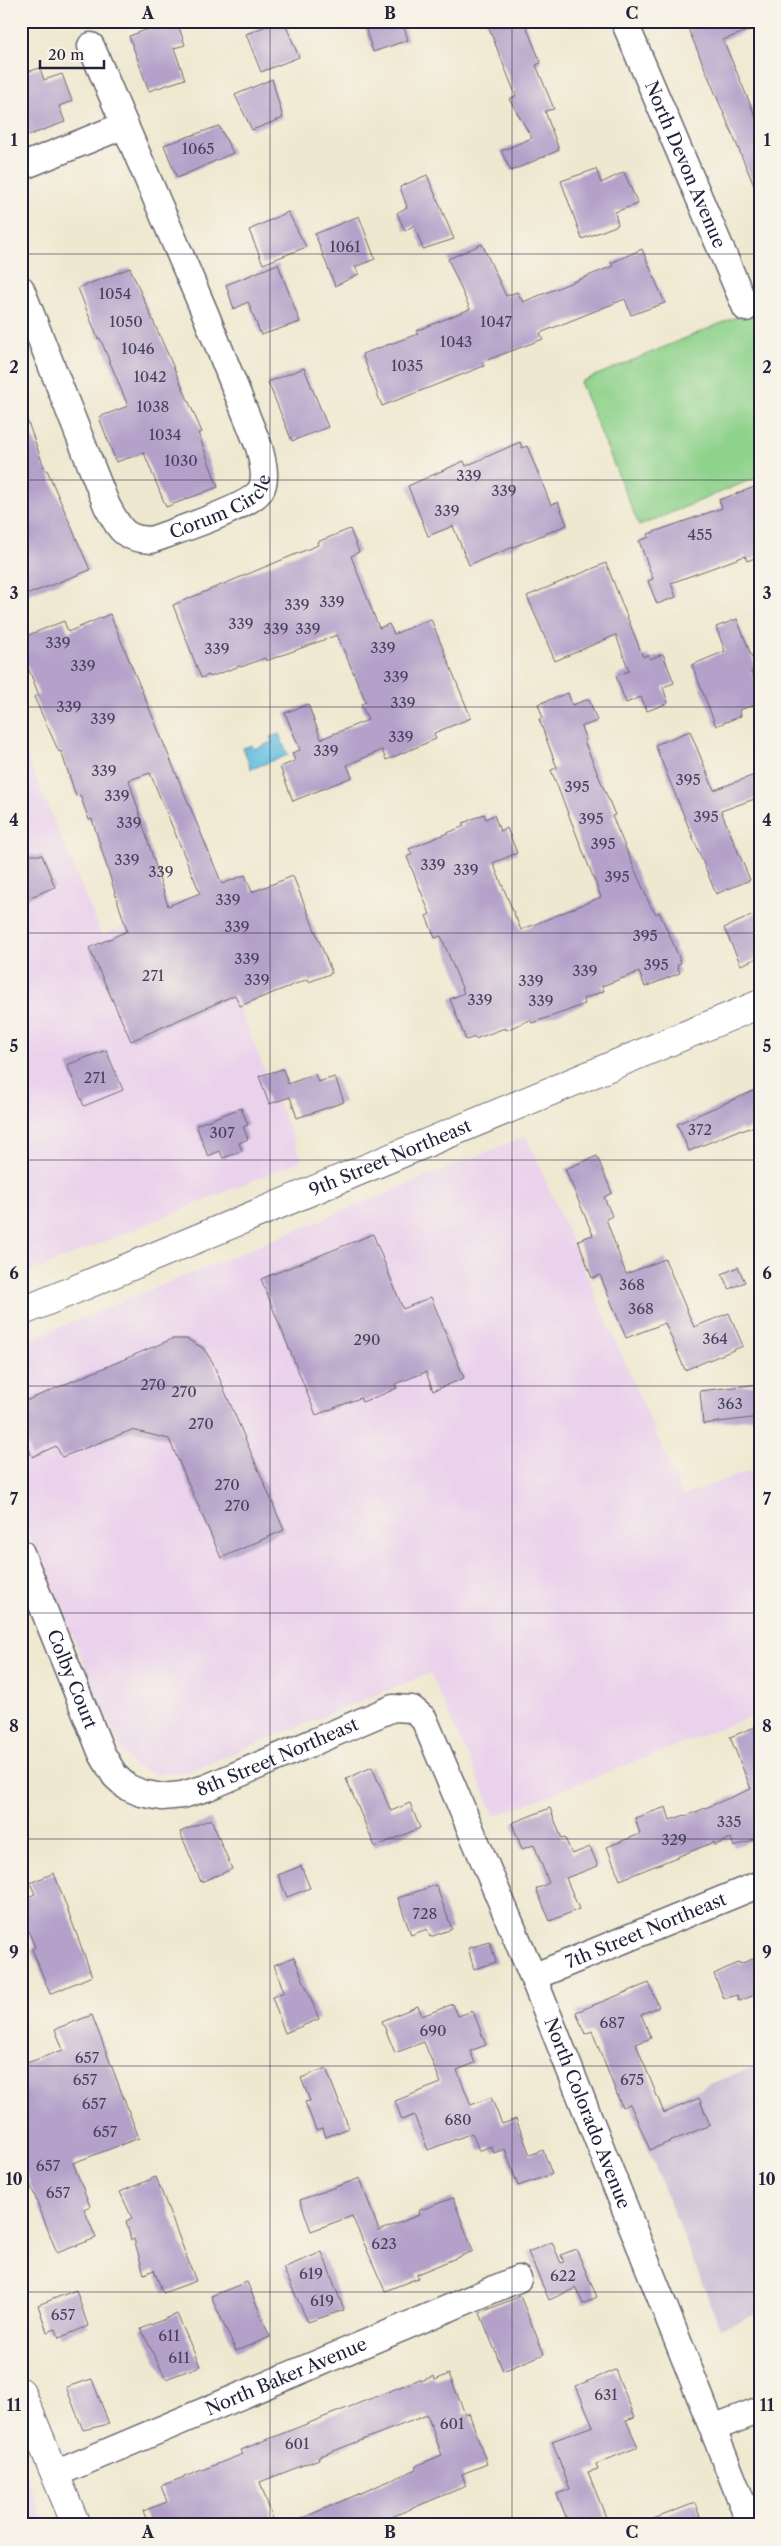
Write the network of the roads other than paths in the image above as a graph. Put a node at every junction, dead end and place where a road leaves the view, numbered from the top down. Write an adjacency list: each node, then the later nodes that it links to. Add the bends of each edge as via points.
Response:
1 (624, 21): 6 (street, North Devon Avenue)
2 (91, 46): 3 (street, Corum Circle)
3 (125, 125): 4 (street); 5 (street, Corum Circle, via 258,446 263,461 264,483 259,492 238,506 151,540 136,540 122,532 107,506)
4 (21, 167)
5 (21, 289)
6 (746, 308)
7 (760, 1004): 8 (main road, 9th Street Northeast)
8 (21, 1312)
9 (21, 1553): 11 (street, Colby Court, via 102,1754 114,1776)
10 (412, 1709): 11 (street, 8th Street Northeast, via 393,1708 206,1788 162,1797); 13 (street, North Colorado Avenue, via 424,1719 432,1736)
11 (140, 1793)
12 (760, 1884): 13 (street, 7th Street Northeast)
13 (532, 1977): 17 (street, North Colorado Avenue)
14 (518, 2279): 18 (street, North Baker Avenue)
15 (21, 2392): 18 (main road)
16 (760, 2410): 17 (street)
17 (713, 2428): 20 (street, North Colorado Avenue)
18 (55, 2474): 19 (main road)
19 (76, 2525)
20 (751, 2525)

